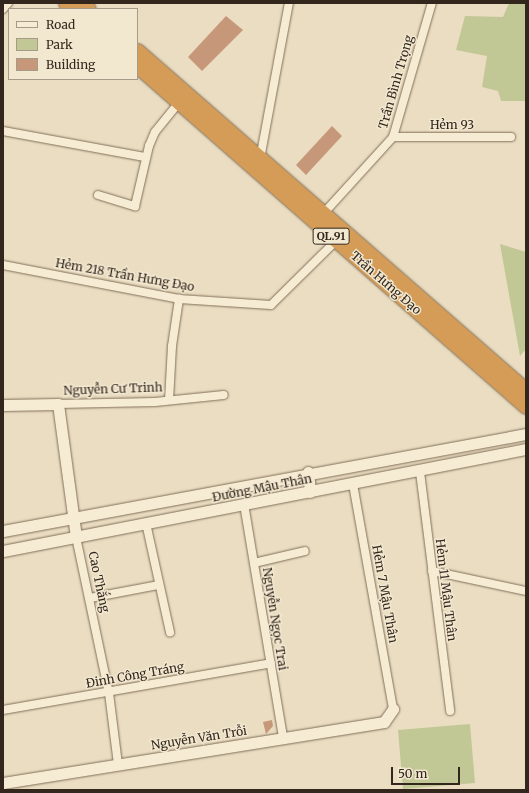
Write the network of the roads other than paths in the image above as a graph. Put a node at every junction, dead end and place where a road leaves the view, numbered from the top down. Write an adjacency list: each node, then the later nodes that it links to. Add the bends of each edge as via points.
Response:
1 (8, 3): 4 (street)
2 (289, 3): 12 (street)
3 (432, 3): 9 (street, Trần Bình Trọng)
4 (3, 9)
5 (138, 53): 12 (highway, Trần Hưng Đạo / QL.91)
6 (138, 66): 7 (highway, Trần Hưng Đạo / QL.91)
7 (179, 102): 11 (street, via 155,132); 15 (highway, Trần Hưng Đạo / QL.91)
8 (3, 131): 11 (street)
9 (394, 137): 10 (street, Hẻm 93); 14 (street, Trần Bình Trọng)
10 (511, 137)
11 (145, 157): 13 (street, via 135,206)
12 (260, 159): 14 (highway, Trần Hưng Đạo / QL.91)
13 (98, 195)
14 (323, 214): 18 (highway, Trần Hưng Đạo / QL.91)
15 (336, 240): 17 (street, Hẻm 218 Trần Hưng Đạo, via 271,305); 23 (highway, Trần Hưng Đạo / QL.91)
16 (3, 265): 17 (street, Hẻm 218 Trần Hưng Đạo)
17 (179, 299): 20 (street, via 172,346)
18 (526, 392)
19 (224, 395): 20 (street, Nguyễn Cư Trinh)
20 (169, 400): 21 (street, Nguyễn Cư Trinh)
21 (58, 404): 22 (main road, Nguyễn Cư Trinh); 31 (main road, Cao Thắng)
22 (3, 405)
23 (526, 406)
24 (526, 434): 26 (main road, Đường Mậu Thân)
25 (526, 449): 27 (main road, Đường Mậu Thân)
26 (308, 472): 29 (main road); 31 (main road, Đường Mậu Thân)
27 (420, 472): 28 (main road, Đường Mậu Thân); 38 (street, Hẻm 11 Mậu Thân)
28 (353, 484): 29 (main road, Đường Mậu Thân); 45 (street, Hẻm 7 Mậu Thân)
29 (310, 492): 30 (main road, Đường Mậu Thân)
30 (244, 504): 32 (main road, Đường Mậu Thân); 37 (street, Nguyễn Ngọc Trai)
31 (73, 518): 33 (main road, Đường Mậu Thân); 34 (main road, Cao Thắng)
32 (146, 523): 34 (main road, Đường Mậu Thân); 39 (street)
33 (3, 531)
34 (76, 537): 35 (main road, Đường Mậu Thân); 41 (street, Cao Thắng)
35 (3, 550)
36 (305, 551): 37 (street)
37 (254, 563): 43 (street, Nguyễn Ngọc Trai)
38 (432, 572): 40 (street); 47 (street, Hẻm 11 Mậu Thân)
39 (158, 585): 41 (street); 42 (street)
40 (526, 591)
41 (90, 598): 44 (street, Cao Thắng)
42 (170, 632)
43 (271, 663): 44 (street, Đinh Công Tráng); 48 (street, Nguyễn Ngọc Trai)
44 (109, 693): 46 (street, Đinh Công Tráng); 49 (street, Cao Thắng)
45 (393, 709): 48 (main road, Nguyễn Văn Trỗi, via 384,722)
46 (3, 710)
47 (450, 711)
48 (283, 737): 49 (main road, Nguyễn Văn Trỗi)
49 (118, 764): 50 (main road, Nguyễn Văn Trỗi)
50 (3, 783)

